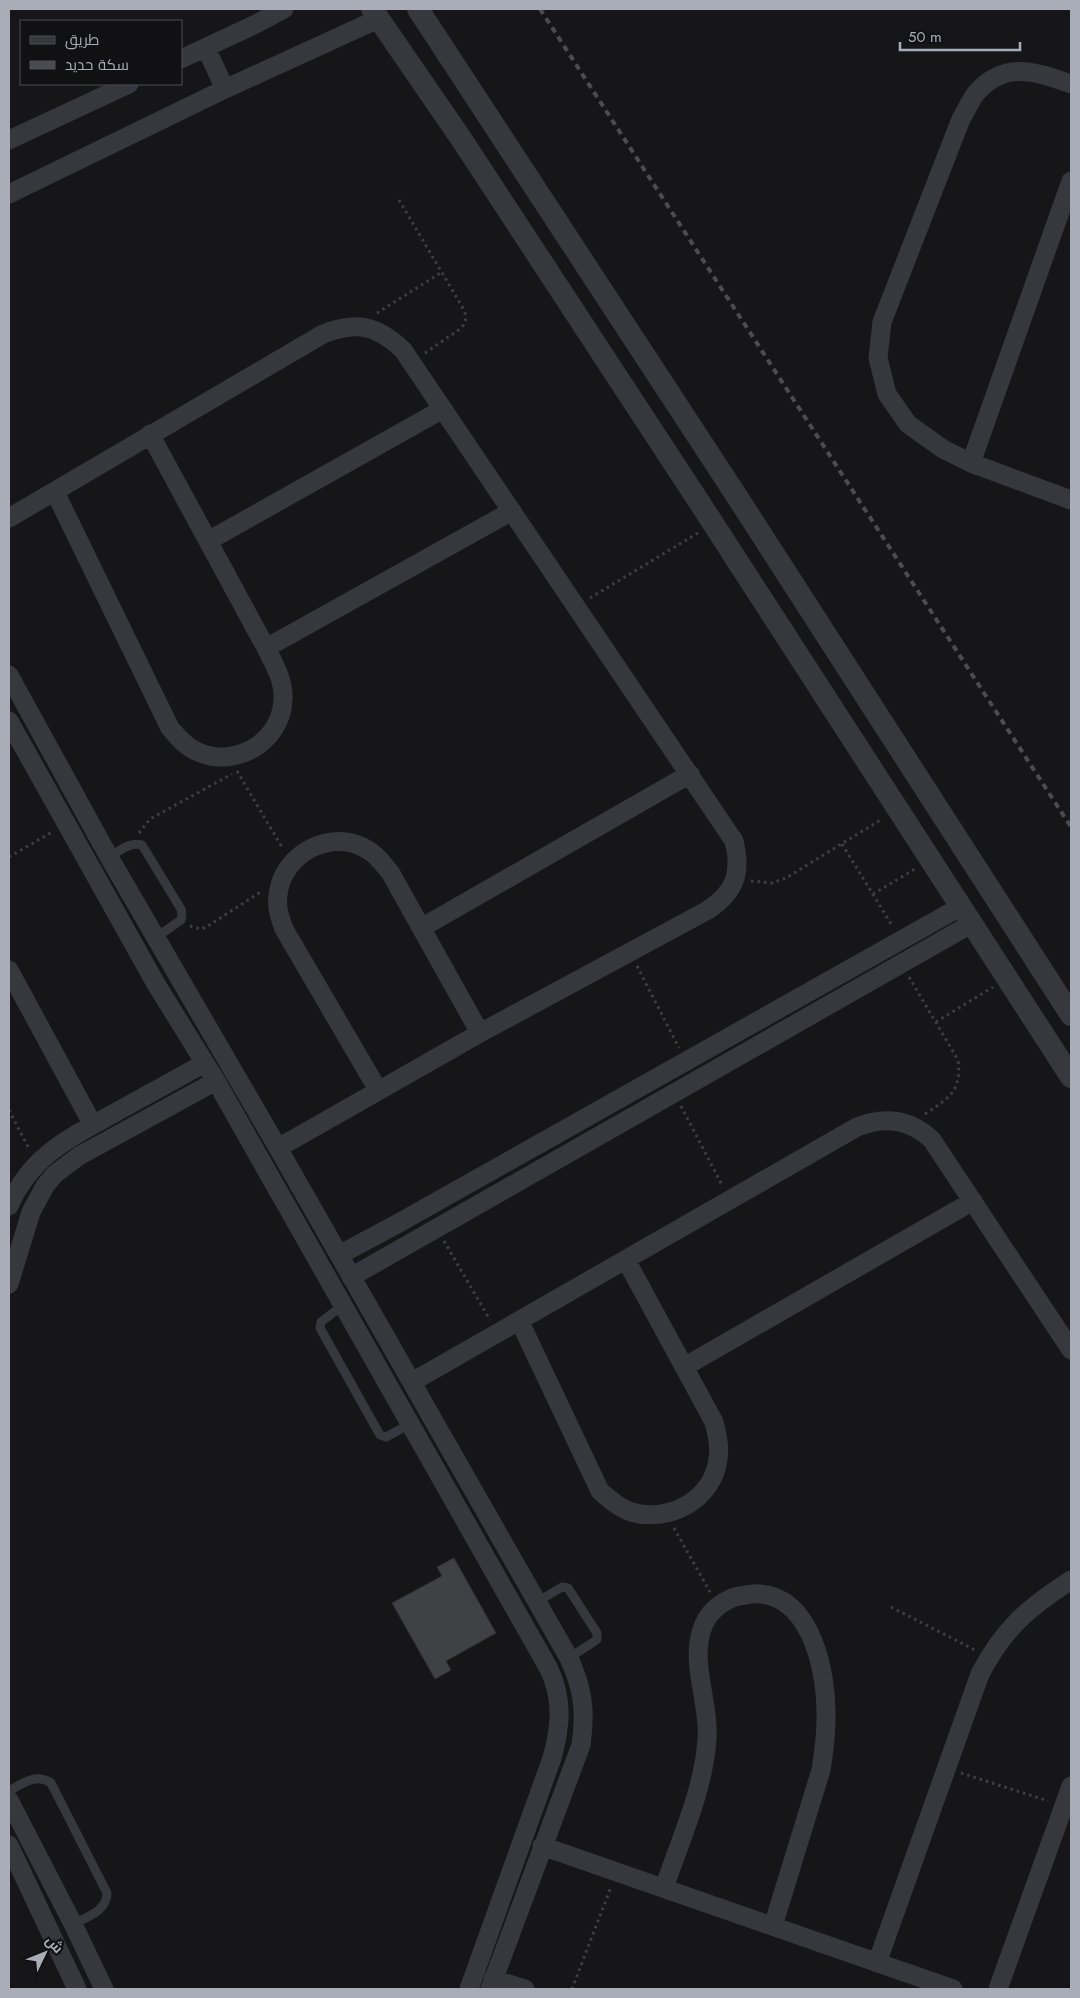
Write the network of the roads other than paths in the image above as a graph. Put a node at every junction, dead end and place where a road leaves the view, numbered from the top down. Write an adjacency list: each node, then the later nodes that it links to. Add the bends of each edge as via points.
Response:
1 (284, 9): 4 (street)
2 (418, 9): 9 (street)
3 (375, 14): 8 (street); 11 (street)
4 (206, 48): 5 (street); 8 (street)
5 (182, 60)
6 (1071, 84): 16 (street, via 1035,71 1002,73 977,92 962,119 882,322 878,358 887,394 908,424 944,449)
7 (127, 85): 10 (street)
8 (225, 89): 13 (street)
9 (491, 122): 11 (street); 18 (street)
10 (9, 140)
11 (462, 140): 22 (street)
12 (1071, 181): 16 (street)
13 (9, 194)
14 (443, 409): 15 (street, via 412,362 390,337 374,329 339,327); 20 (street); 23 (street)
15 (150, 434): 17 (street); 23 (street)
16 (972, 463): 19 (street)
17 (56, 492): 21 (street); 24 (street, via 170,728 182,742 196,751 233,764 273,731 280,716 282,682)
18 (736, 495): 22 (street); 37 (street)
19 (1071, 500)
20 (512, 511): 24 (street); 27 (street)
21 (9, 518)
22 (710, 519): 29 (street)
23 (208, 541): 24 (street)
24 (266, 648)
25 (9, 675): 28 (street)
26 (9, 721): 36 (street)
27 (690, 774): 30 (street); 38 (street, via 734,841 738,857 731,888 721,901)
28 (109, 858): 31 (street); 31 (lane, via 136,843 146,849 182,915 181,920)
29 (966, 915): 32 (street); 33 (street); 40 (street)
30 (422, 928): 38 (street); 42 (street, via 380,859 352,843 320,844 304,851 287,870 278,895 278,912 284,929)
31 (155, 938): 35 (street)
32 (904, 939): 33 (street); 50 (street)
33 (917, 954): 52 (street)
34 (9, 970): 45 (street)
35 (176, 973): 36 (street); 46 (street)
36 (156, 984): 39 (street)
37 (1071, 1015)
38 (480, 1033): 42 (street)
39 (205, 1063): 41 (street); 43 (street)
40 (1071, 1077)
41 (216, 1081): 44 (street); 57 (street)
42 (378, 1090): 46 (street)
43 (149, 1094): 44 (street); 45 (street)
44 (158, 1113): 51 (street, via 79,1156 55,1174 37,1198)
45 (93, 1124): 47 (street, via 53,1148)
46 (278, 1148): 53 (street)
47 (16, 1178): 49 (street)
48 (973, 1201): 54 (street, via 923,1131 910,1124 883,1120 870,1122); 61 (street); 62 (street)
49 (9, 1206)
50 (397, 1224): 52 (street); 53 (street)
51 (16, 1238): 56 (street)
52 (408, 1244): 55 (street)
53 (339, 1255): 55 (street)
54 (626, 1260): 58 (street); 62 (street)
55 (352, 1277): 59 (street)
56 (9, 1284)
57 (343, 1305): 60 (street); 64 (lane, via 321,1322 320,1328 380,1435 386,1437)
58 (520, 1322): 62 (street, via 600,1491 630,1512 666,1514 684,1507 700,1496 712,1479 718,1461 719,1441 714,1422); 63 (street)
59 (385, 1336): 60 (street); 63 (street)
60 (366, 1347): 64 (street)
61 (1071, 1350)
62 (684, 1367)
63 (412, 1382): 66 (street)
64 (410, 1424): 68 (street)
65 (1071, 1580): 80 (street, via 1041,1599 1012,1625 980,1674)
66 (537, 1602): 67 (street); 69 (lane, via 562,1587 568,1588 597,1633 595,1641)
67 (550, 1626): 68 (street); 69 (street)
68 (532, 1639): 78 (street, via 556,1684 560,1726 552,1758)
69 (569, 1658): 74 (street, via 583,1700 581,1745)
70 (1071, 1786): 87 (street)
71 (9, 1791): 76 (lane, via 33,1778 52,1783 106,1893 107,1900 99,1910)
72 (9, 1800): 76 (street)
73 (9, 1845): 82 (street)
74 (542, 1846): 75 (street); 79 (street)
75 (664, 1888): 77 (street); 77 (street, via 704,1765 707,1712 698,1640 705,1621 718,1606 738,1595 762,1594 783,1601 801,1617 811,1636 820,1662 826,1716 821,1770)
76 (73, 1924): 83 (street)
77 (773, 1926): 80 (street)
78 (490, 1928): 79 (street); 84 (street)
79 (509, 1936): 81 (street)
80 (877, 1963): 86 (street)
81 (491, 1984): 85 (street)
82 (77, 1989)
83 (104, 1989)
84 (469, 1989)
85 (525, 1989)
86 (953, 1989)
87 (998, 1989)

